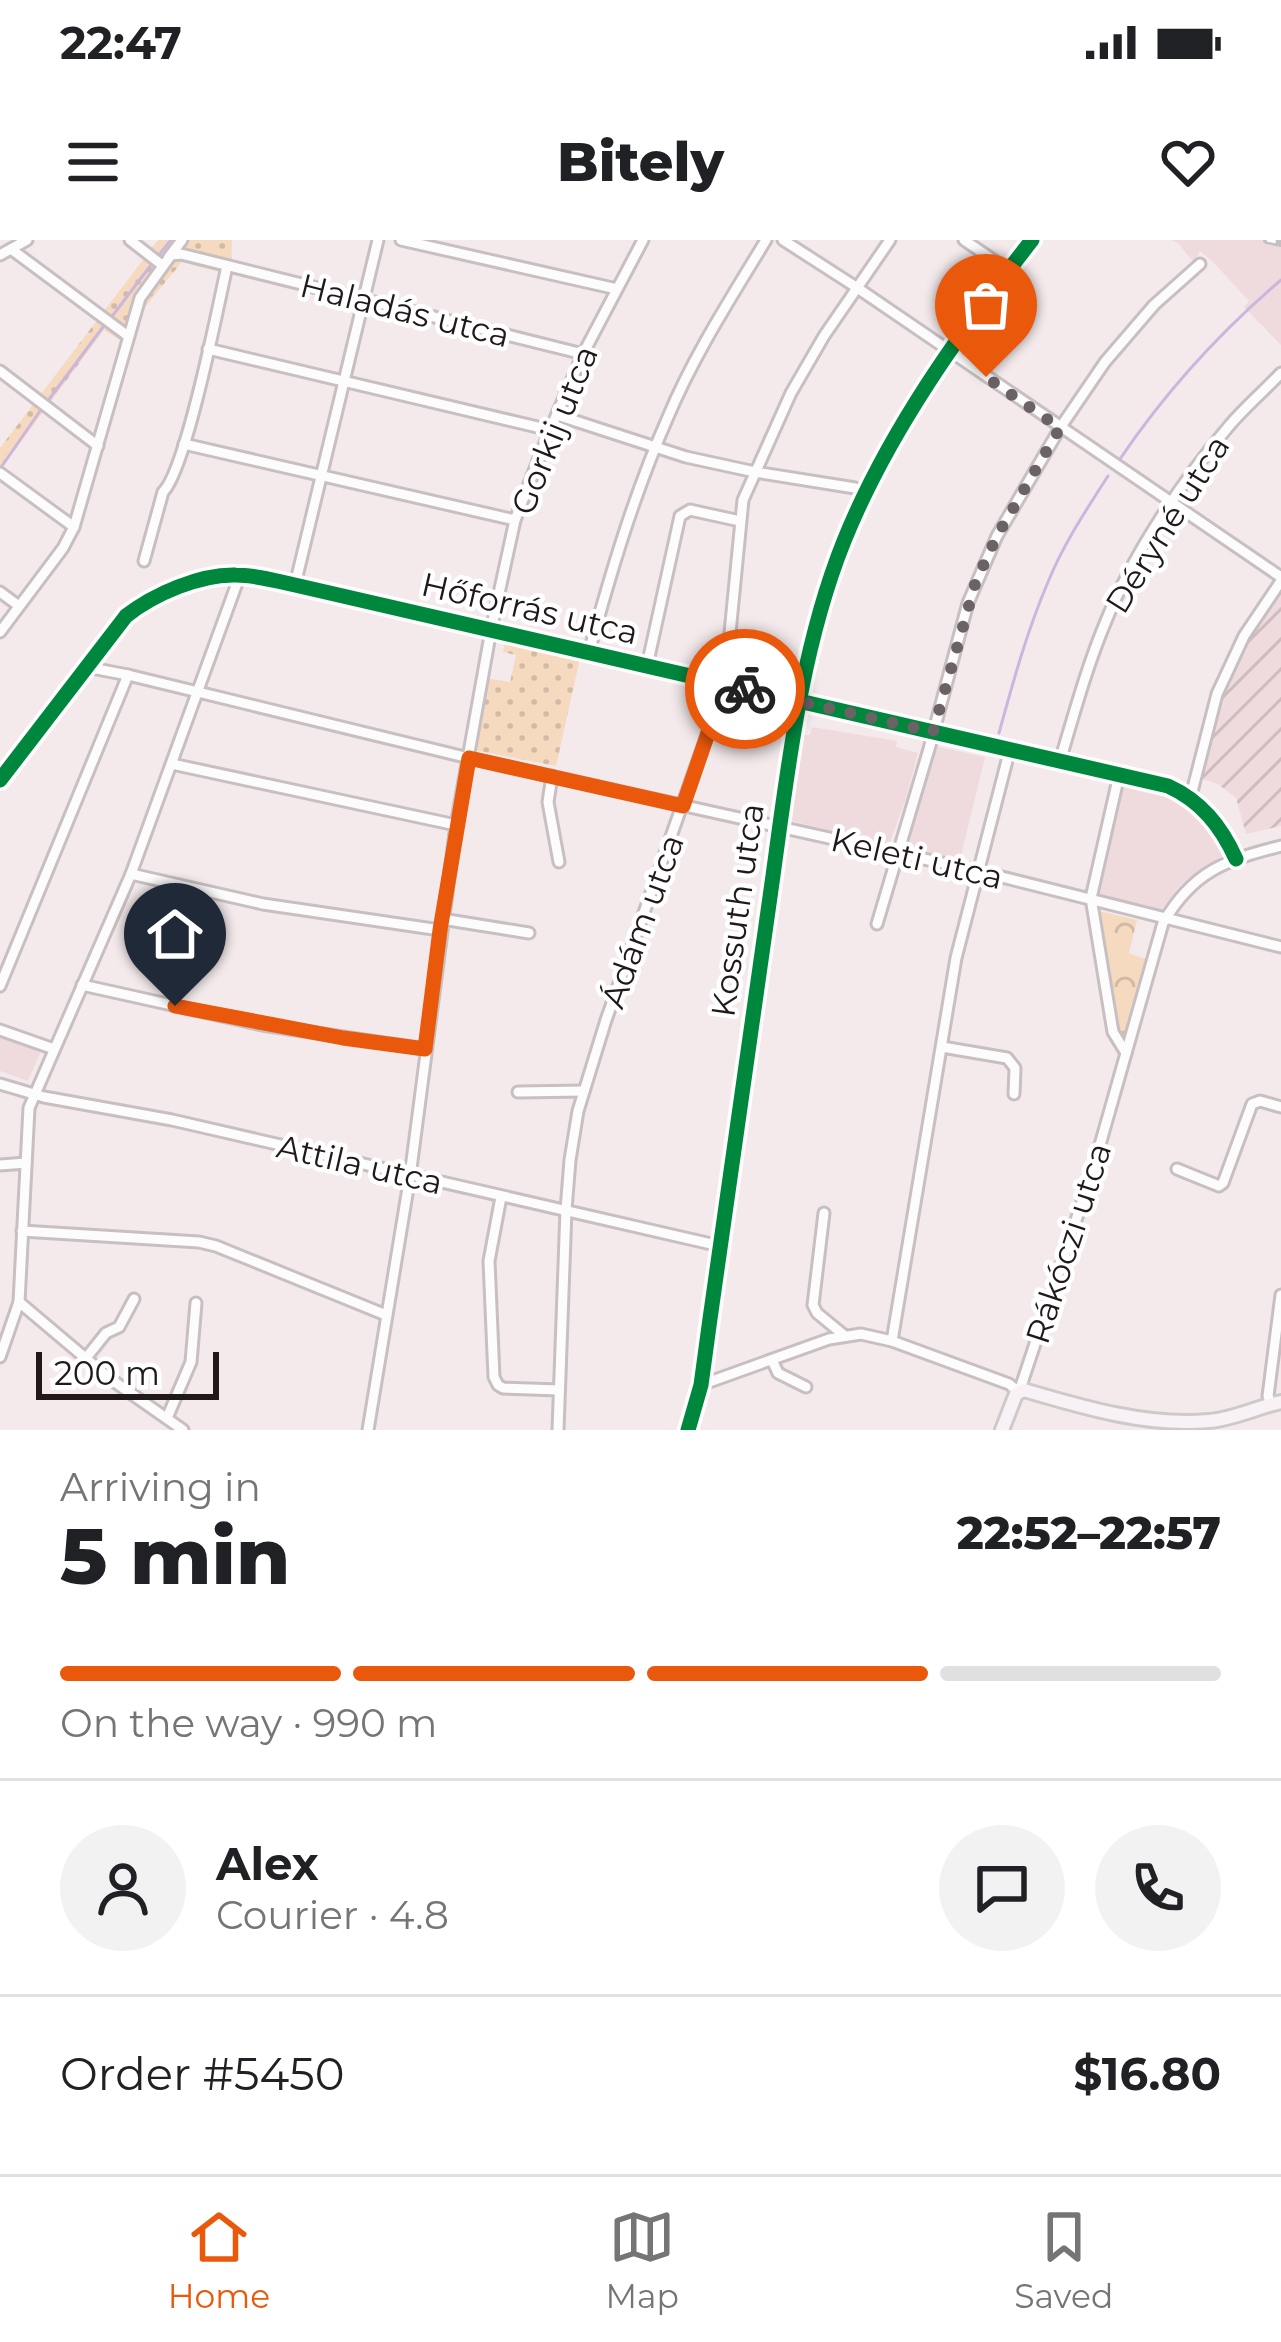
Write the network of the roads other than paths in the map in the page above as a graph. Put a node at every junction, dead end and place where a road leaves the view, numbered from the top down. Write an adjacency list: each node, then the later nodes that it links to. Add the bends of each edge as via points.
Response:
1 (27, 240): 12 (street)
2 (130, 240): 13 (street)
3 (182, 240): 13 (street)
4 (378, 240): 19 (street)
5 (401, 240): 18 (street)
6 (643, 240): 18 (street, Gorkij utca)
7 (766, 240): 32 (street)
8 (783, 240): 17 (street)
9 (890, 240): 17 (street, Ádám utca)
10 (964, 240): 16 (street)
11 (1032, 240): 16 (street, Kossuth utca)
12 (5, 252): 20 (street)
13 (165, 261): 15 (street, Haladás utca, via 181,254); 20 (street, via 142,293)
14 (1200, 264): 28 (street, via 1128,335)
15 (227, 266): 19 (street, Haladás utca); 21 (street)
16 (1008, 270): 22 (street, Kossuth utca)
17 (856, 287): 22 (street); 34 (street, Ádám utca, via 791,393)
18 (617, 289): 23 (street, Gorkij utca)
19 (363, 300): 23 (street, Haladás utca); 26 (street)
20 (128, 336): 31 (street)
21 (208, 349): 26 (street); 30 (street)
22 (950, 352): 28 (street); 36 (street, Kossuth utca)
23 (584, 354): 27 (street, Gorkij utca)
24 (0, 371): 31 (street)
25 (1281, 374): 37 (street, Déryné utca, via 1229,425)
26 (344, 380): 29 (street); 35 (street)
27 (557, 415): 29 (street, Gorkij utca); 32 (street)
28 (1060, 428): 37 (street); 56 (street, via 976,581)
29 (550, 430): 38 (street, Gorkij utca)
30 (184, 444): 35 (street); 41 (street)
31 (98, 446): 40 (street)
32 (655, 448): 34 (street); 49 (street)
33 (0, 472): 40 (street)
34 (755, 472): 36 (street); 39 (street, Ádám utca)
35 (320, 476): 38 (street); 44 (street)
36 (867, 492): 55 (street, Kossuth utca, via 824,598)
37 (1172, 502): 43 (street); 59 (street, Déryné utca, via 1107,618)
38 (515, 520): 47 (street, Gorkij utca)
39 (740, 520): 50 (street, via 680,515); 53 (street, Ádám utca)
40 (74, 527): 46 (street)
41 (143, 561)
42 (239, 575): 44 (street, Hőforrás utca); 51 (street, Hőforrás utca, via 142,605); 54 (street)
43 (1281, 579): 64 (street, via 1217,694)
44 (295, 585): 47 (street, Hőforrás utca)
45 (0, 592): 46 (street)
46 (19, 606): 48 (street)
47 (491, 630): 49 (street, Hőforrás utca); 58 (street, Gorkij utca)
48 (0, 632)
49 (589, 652): 50 (street, Hőforrás utca)
50 (647, 666): 53 (street, Hőforrás utca)
51 (86, 667): 52 (street, Keleti utca); 63 (street, Hőforrás utca)
52 (128, 674): 54 (street, Keleti utca); 81 (street)
53 (725, 684): 55 (street, Hőforrás utca); 65 (street, Ádám utca)
54 (196, 691): 58 (street, Keleti utca); 60 (street)
55 (800, 701): 56 (street, Hőforrás utca); 67 (street, Kossuth utca)
56 (933, 732): 57 (street, Hőforrás utca); 69 (street)
57 (1010, 749): 59 (street, Hőforrás utca); 72 (street)
58 (469, 758): 62 (street, Keleti utca); 66 (street, Gorkij utca)
59 (1060, 761): 61 (street, Hőforrás utca)
60 (172, 764): 66 (street); 73 (street)
61 (1119, 775): 64 (street, Hőforrás utca); 74 (street)
62 (552, 776): 65 (street, Keleti utca); 71 (street, via 548,802)
63 (0, 780)
64 (1187, 796): 70 (street, via 1209,814)
65 (683, 806): 67 (street, Keleti utca); 88 (street, Ádám utca)
66 (456, 825): 76 (street, Gorkij utca)
67 (780, 827): 69 (street, Keleti utca); 101 (street, Kossuth utca)
68 (1281, 846): 70 (street, Rákóczi utca)
69 (897, 853): 72 (street, Keleti utca); 77 (street)
70 (1236, 859): 75 (street, Rákóczi utca, via 1197,880)
71 (559, 862)
72 (978, 871): 74 (street, Keleti utca); 83 (street)
73 (131, 874): 76 (street, via 263,904); 80 (street)
74 (1091, 898): 75 (street, Keleti utca); 86 (street, via 1113,1032)
75 (1166, 918): 79 (street, Keleti utca); 86 (street, Rákóczi utca)
76 (441, 924): 78 (street); 85 (street, Gorkij utca)
77 (877, 925)
78 (529, 933)
79 (1281, 946)
80 (82, 985): 84 (street); 85 (street)
81 (0, 986)
82 (0, 1030): 84 (street)
83 (942, 1047): 91 (street, via 1007,1058 1016,1068); 108 (street)
84 (54, 1049): 90 (street)
85 (425, 1049): 96 (street, Gorkij utca)
86 (1126, 1053): 115 (street, Rákóczi utca)
87 (0, 1084): 90 (street, Attila utca)
88 (584, 1090): 89 (street); 98 (street, Ádám utca)
89 (518, 1092)
90 (34, 1094): 93 (street); 96 (street, Attila utca)
91 (1014, 1094)
92 (1281, 1107): 95 (street, via 1252,1104 1219,1186)
93 (26, 1163): 94 (street); 100 (street)
94 (0, 1165)
95 (1178, 1168)
96 (410, 1176): 97 (street, Attila utca); 106 (street, Gorkij utca)
97 (501, 1197): 98 (street, Attila utca); 114 (street, via 489,1261 494,1377 502,1388)
98 (566, 1210): 101 (street, Attila utca); 114 (street, Ádám utca)
99 (824, 1213): 107 (street, via 812,1305)
100 (22, 1231): 104 (street); 106 (street, via 199,1242)
101 (720, 1246): 112 (street, Kossuth utca)
102 (1281, 1295): 116 (street, via 1268,1396)
103 (134, 1299): 110 (street, via 119,1327)
104 (19, 1302): 109 (street); 110 (street)
105 (196, 1303): 118 (street, via 191,1362)
106 (386, 1315): 120 (street, Gorkij utca)
107 (845, 1336): 108 (street); 111 (street)
108 (892, 1341): 115 (street)
109 (0, 1357)
110 (86, 1358): 118 (street)
111 (772, 1360): 112 (street); 113 (street, via 778,1373)
112 (701, 1384): 122 (street, Kossuth utca)
113 (806, 1387)
114 (560, 1390): 121 (street, Ádám utca)
115 (1019, 1392): 117 (main road); 123 (main road, Rákóczi utca)
116 (1278, 1403): 117 (main road, via 1210,1421)
117 (1112, 1413): 124 (street)
118 (167, 1418): 119 (street)
119 (183, 1430)
120 (368, 1430)
121 (558, 1430)
122 (688, 1430)
123 (1002, 1430)
124 (1114, 1430)

